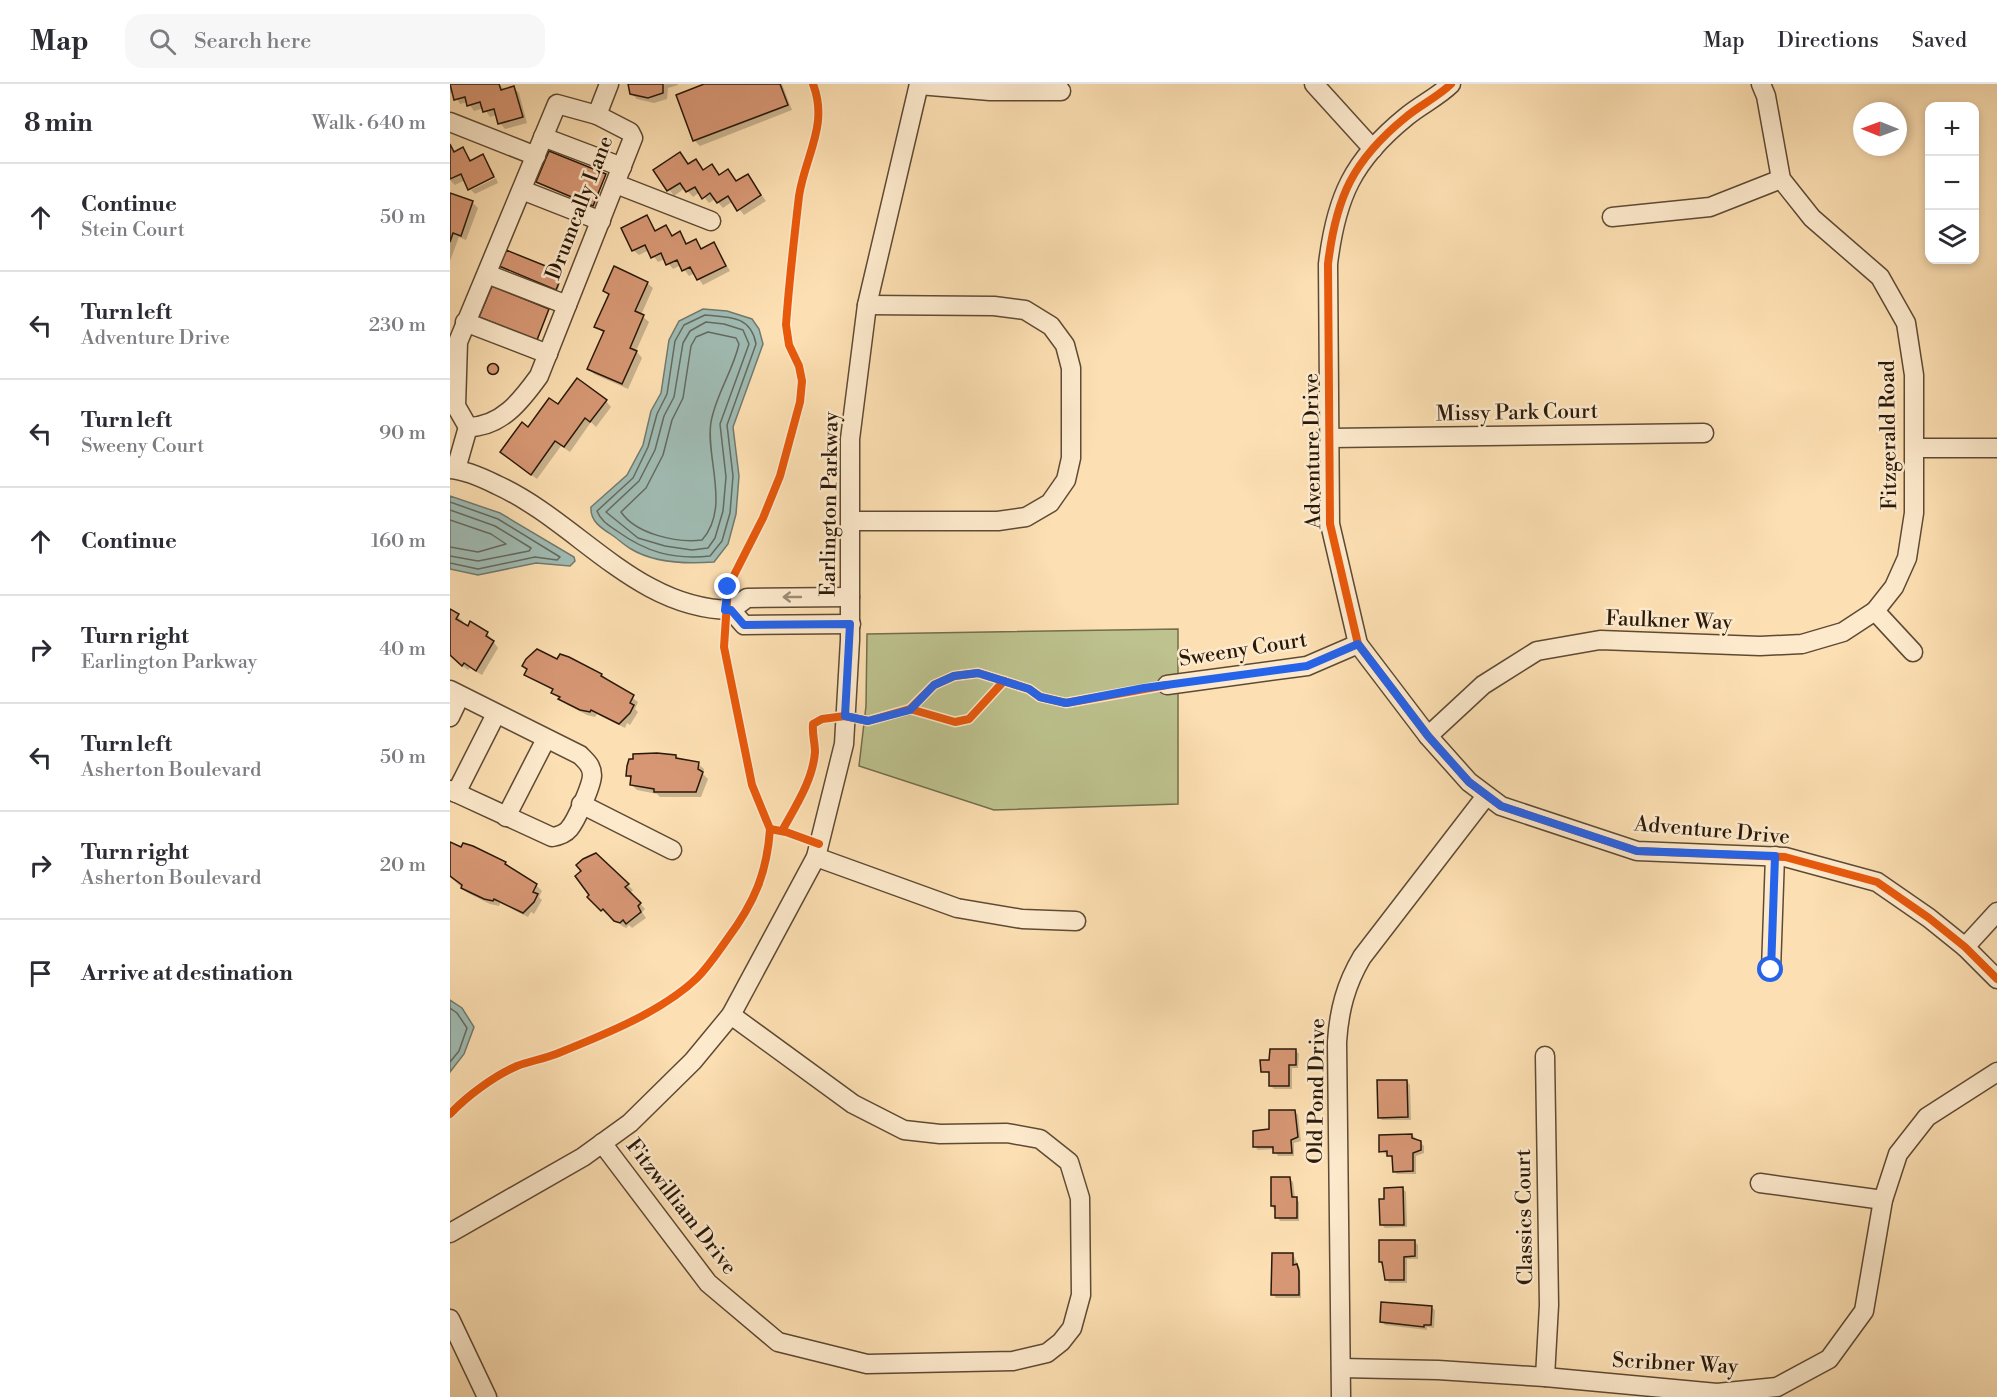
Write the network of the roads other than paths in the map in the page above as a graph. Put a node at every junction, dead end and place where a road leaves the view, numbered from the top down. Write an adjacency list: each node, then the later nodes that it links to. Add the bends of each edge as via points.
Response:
1 (609, 84): 7 (street)
2 (920, 84): 6 (street, via 990,91); 20 (street, Earlington Parkway)
3 (1314, 84): 10 (street)
4 (1451, 84): 10 (street, Adventure Drive, via 1405,117)
5 (1761, 84): 13 (street, Fitzgerald Road)
6 (1061, 91)
7 (597, 116): 9 (street, Drumcally Lane, via 556,104); 12 (street, Drumcally Lane, via 630,132 633,138)
8 (450, 122): 11 (street)
9 (543, 137): 11 (street, Drumcally Lane); 12 (street)
10 (1374, 149): 25 (street, Adventure Drive, via 1349,180 1332,234 1328,264)
11 (536, 156): 14 (street, Drumcally Lane)
12 (619, 176): 16 (street, Drumcally Lane); 17 (street)
13 (1781, 179): 15 (street, via 1710,207); 26 (street, Fitzgerald Road, via 1812,218 1880,278 1906,323 1914,375)
14 (522, 190): 16 (street); 18 (street, Drumcally Lane)
15 (1612, 217)
16 (601, 221): 19 (street, Drumcally Lane)
17 (711, 221)
18 (487, 274): 19 (street); 21 (street, Drumcally Lane)
19 (567, 305): 22 (street, Drumcally Lane)
20 (867, 305): 29 (street, Earlington Parkway, via 850,439); 29 (street, via 994,306 1025,310 1051,326 1065,345 1071,368 1071,458 1066,480 1050,503 1026,517 998,521)
21 (465, 322): 22 (street); 23 (street, Drumcally Lane, via 455,372 456,406)
22 (548, 354): 23 (street, Drumcally Lane, via 522,401 496,421)
23 (468, 427): 28 (street)
24 (1704, 433): 25 (street, Missy Park Court)
25 (1330, 438): 34 (street, Adventure Drive, via 1330,524)
26 (1915, 448): 27 (street); 32 (street, Fitzgerald Road, via 1910,547 1894,587)
27 (1997, 448)
28 (453, 469): 31 (street, via 530,501 650,589 704,608)
29 (851, 521): 30 (street, Earlington Parkway)
30 (850, 597): 31 (street, one-way to 31, via 747,597); 33 (street, Earlington Parkway)
31 (731, 610): 33 (street, via 744,625)
32 (1875, 611): 35 (street); 40 (street, Faulkner Way, via 1843,632 1802,644 1600,640 1537,651 1483,685)
33 (850, 624): 48 (street, Earlington Parkway, via 843,744)
34 (1358, 644): 36 (street, Sweeny Court, via 1307,666); 40 (street, Adventure Drive)
35 (1913, 652)
36 (1167, 685)
37 (455, 693): 38 (street); 39 (street)
38 (496, 714): 41 (street); 42 (street)
39 (450, 717)
40 (1428, 736): 43 (street, Adventure Drive)
41 (546, 739): 44 (street, via 588,763 592,774); 45 (street)
42 (453, 791): 45 (street)
43 (1486, 796): 47 (street, Adventure Drive, via 1501,806 1637,851); 62 (street, Old Pond Drive, via 1362,957 1343,997 1336,1042)
44 (581, 804): 45 (street, via 569,829 552,837); 46 (street)
45 (506, 817)
46 (672, 850)
47 (1775, 856): 51 (street, Adventure Drive, via 1877,882); 52 (street)
48 (816, 857): 50 (street, via 957,908 1022,919); 54 (street, Earlington Parkway)
49 (1997, 912): 51 (street)
50 (1076, 921)
51 (1965, 947): 53 (street, Adventure Drive)
52 (1771, 970)
53 (1997, 979)
54 (732, 1015): 57 (street, Earlington Parkway, via 693,1061 630,1123); 57 (street, Fitzwilliam Drive, via 853,1104 904,1130 1007,1133 1040,1139 1069,1162 1080,1198 1081,1295 1072,1328 1061,1342 1047,1353 1013,1361 867,1364 778,1342 708,1283)
55 (1545, 1056): 63 (street, Classics Court, via 1549,1305)
56 (1997, 1072): 59 (street, Scribner Way, via 1927,1116 1898,1154)
57 (602, 1143): 60 (street, Earlington Parkway)
58 (1760, 1183): 59 (street)
59 (1883, 1200): 63 (street, Scribner Way, via 1864,1311 1829,1359 1777,1387 1717,1393)
60 (450, 1233)
61 (450, 1319): 64 (street)
62 (1341, 1368): 63 (street, Scribner Way); 65 (street, Old Pond Drive)
63 (1545, 1377)
64 (487, 1397)
65 (1341, 1397)

